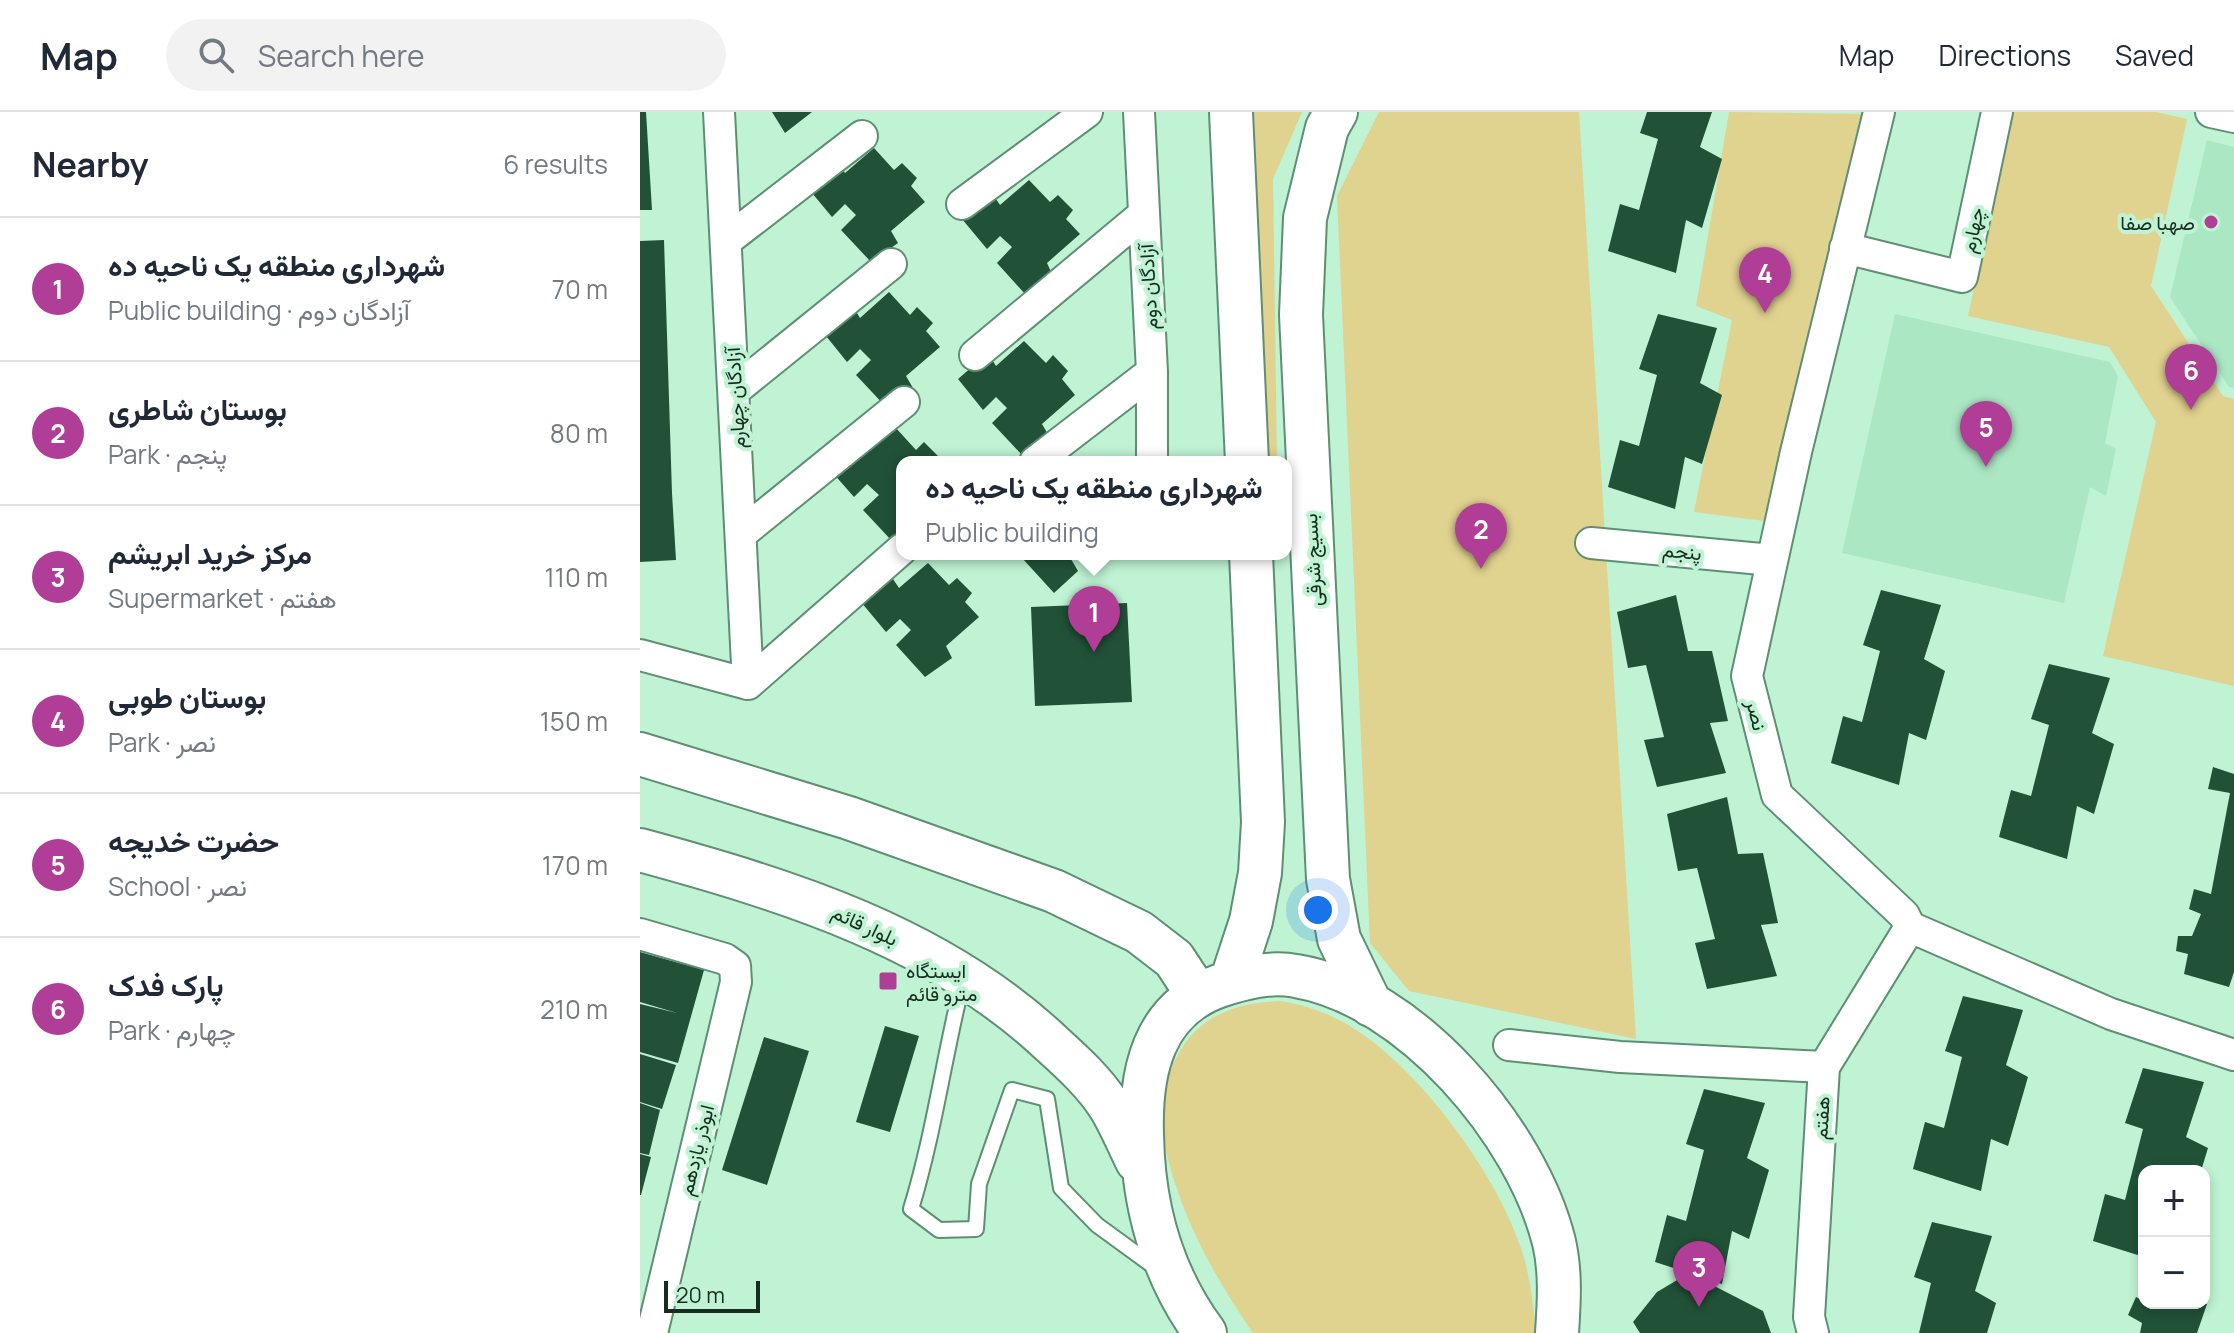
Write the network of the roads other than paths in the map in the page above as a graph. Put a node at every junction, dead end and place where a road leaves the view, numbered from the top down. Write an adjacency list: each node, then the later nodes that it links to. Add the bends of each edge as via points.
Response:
1 (719, 112): 13 (street, آزادگان چهارم)
2 (1087, 112): 11 (street)
3 (1139, 112): 12 (street, آزادگان دوم)
4 (1231, 112): 22 (main road)
5 (1336, 112): 31 (main road, بسیج شرقی, via 1327,128 1305,218 1301,315)
6 (1879, 112): 14 (street, نصر)
7 (1997, 112): 14 (street, چهارم, via 1962,277)
8 (2211, 112): 9 (street)
9 (2234, 117)
10 (862, 136): 13 (street)
11 (962, 204)
12 (1144, 214): 16 (street); 17 (street, آزادگان دوم)
13 (726, 241): 18 (street, آزادگان چهارم)
14 (1845, 248): 27 (street, نصر)
15 (891, 264): 18 (street)
16 (975, 355)
17 (1152, 372): 20 (street); 21 (street, آزادگان دوم)
18 (735, 390): 23 (street, آزادگان چهارم)
19 (904, 402): 23 (street)
20 (1043, 456)
21 (1152, 456)
22 (1247, 456)
23 (741, 534): 29 (street, آزادگان چهارم)
24 (1591, 543): 27 (street, پنجم)
25 (896, 554): 29 (street)
26 (1251, 560): 32 (main road)
27 (1772, 560): 34 (street, نصر, via 1747,676 1777,795 1904,915)
28 (640, 655): 29 (street)
29 (748, 684)
30 (640, 754): 37 (main road, via 849,818 1054,891 1139,932)
31 (1325, 818): 32 (main road, via 1295,833 1282,833); 38 (main road, بسیج شرقی, via 1328,879 1339,939)
32 (1263, 822): 37 (main road, via 1251,921)
33 (640, 850): 36 (main road, بلوار قائم, via 818,904)
34 (1910, 927): 40 (street, نصر, via 2111,1014); 41 (street, هفتم)
35 (640, 934): 44 (street, ابوذر یازدهم, via 725,959 735,966 736,982)
36 (964, 975): 42 (main road, بلوار قائم, via 1022,1016 1075,1065 1109,1106); 43 (lane, via 911,1209 939,1230 976,1229 979,1184 1012,1090 1047,1099 1061,1188 1097,1225)
37 (1214, 988): 38 (main road, via 1264,974 1296,976); 42 (main road, via 1170,1019 1154,1046 1142,1085)
38 (1371, 1005): 46 (main road, via 1454,1071 1492,1115 1526,1170 1554,1244)
39 (1509, 1045): 41 (street, via 1620,1057)
40 (2234, 1055)
41 (1824, 1067): 47 (street, هفتم, via 1809,1317)
42 (1143, 1171): 43 (main road, via 1153,1227)
43 (1174, 1281): 45 (main road)
44 (652, 1333)
45 (1205, 1333)
46 (1557, 1333)
47 (1813, 1333)

